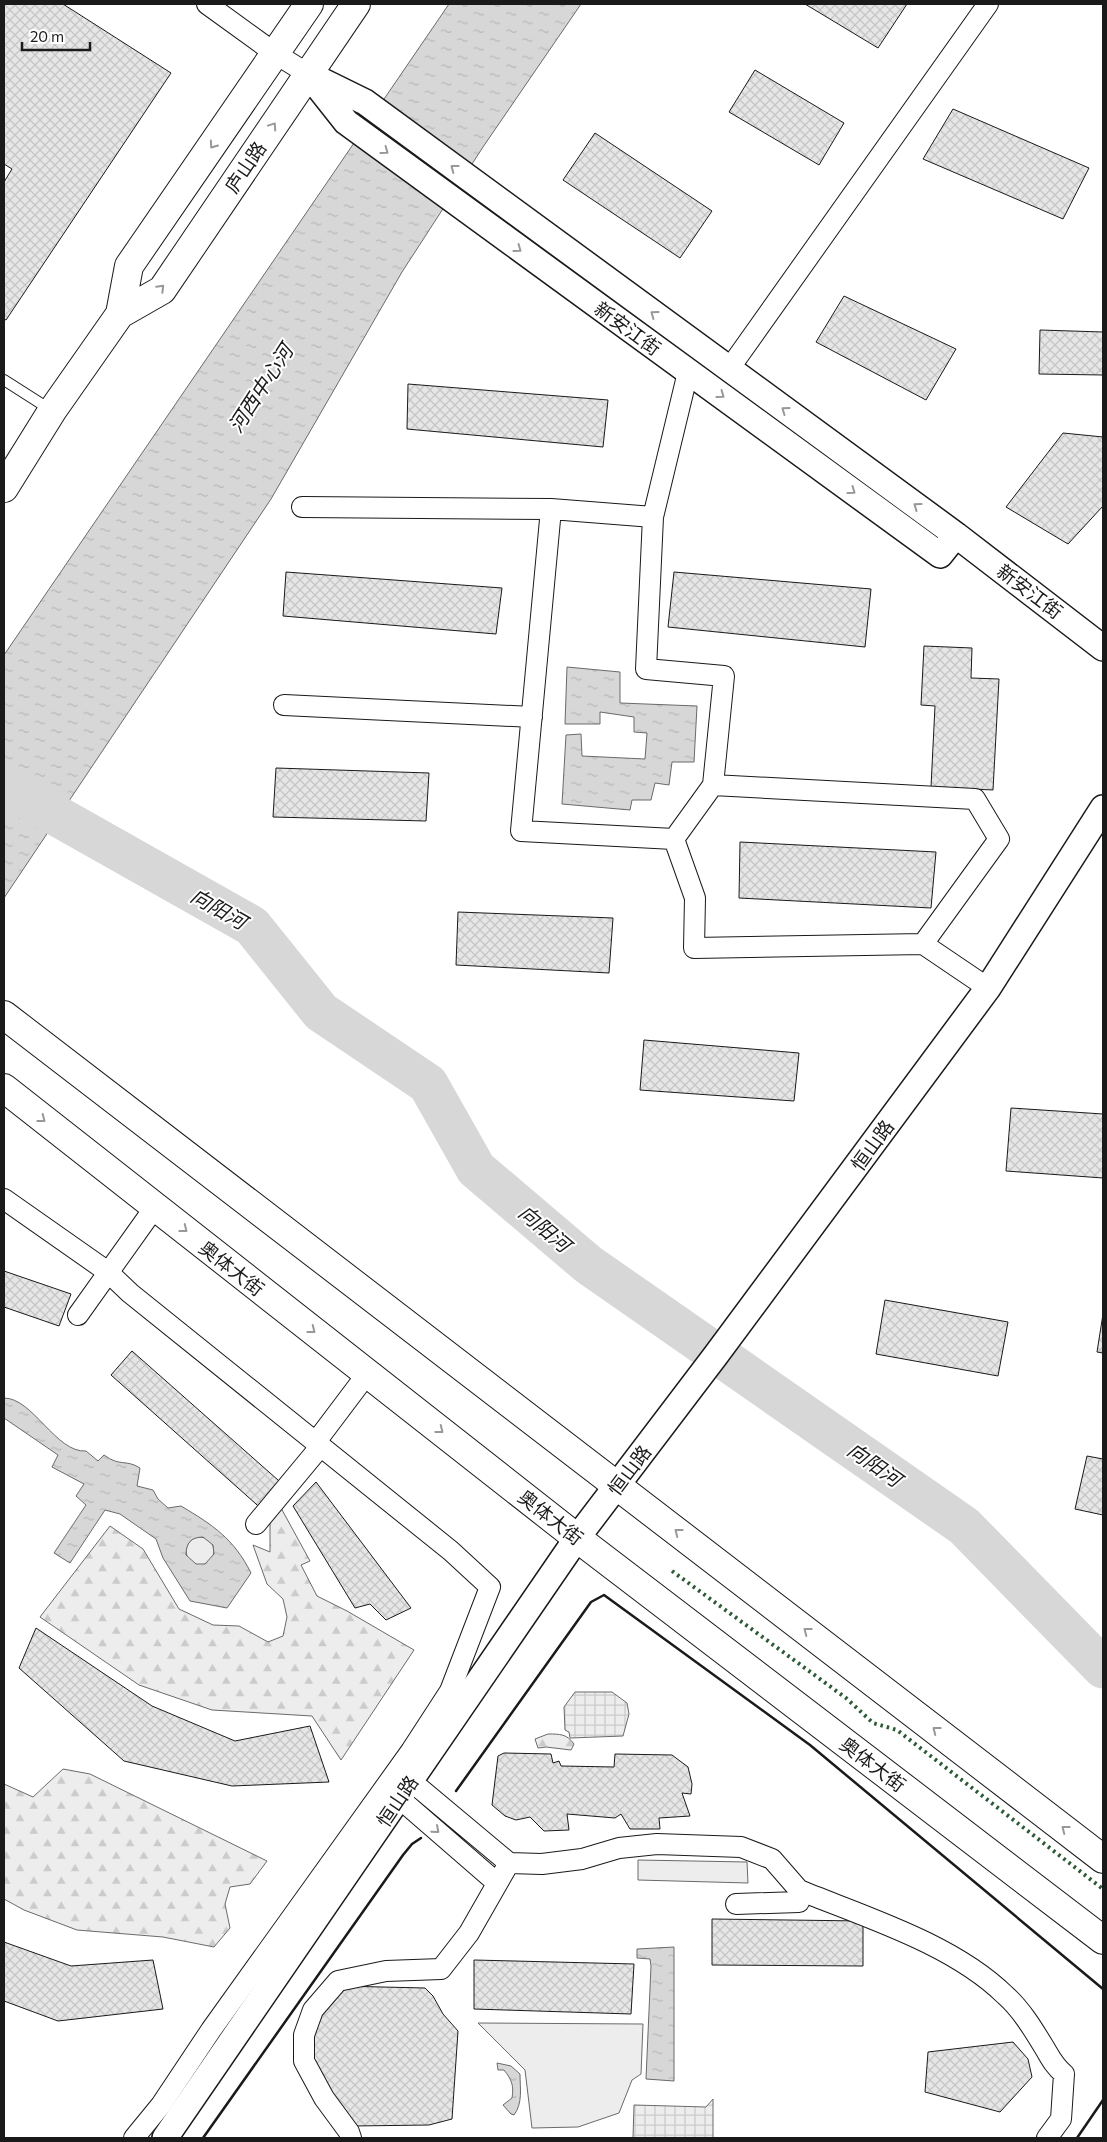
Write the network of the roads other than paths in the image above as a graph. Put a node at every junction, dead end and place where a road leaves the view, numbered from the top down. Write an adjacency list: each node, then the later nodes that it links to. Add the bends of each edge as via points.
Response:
1 (207, 4): 5 (street, 新安江街)
2 (309, 4): 5 (main road, 庐山路)
3 (356, 4): 6 (main road, 庐山路)
4 (988, 4): 8 (street)
5 (276, 54): 6 (street, 新安江街); 7 (main road, 庐山路, one-way to 7, via 129,266)
6 (308, 74): 7 (main road, 庐山路, one-way to 6, via 162,290); 8 (street, 新安江街, one-way to 6, via 366,102); 9 (street, 新安江街, one-way to 9, via 346,122)
7 (120, 314): 11 (main road, 庐山路)
8 (729, 369): 16 (street, 新安江街, one-way to 8)
9 (688, 372): 15 (street); 16 (street, 新安江街, one-way to 16, via 940,555)
10 (4, 380): 11 (lane)
11 (52, 411): 12 (main road, 庐山路)
12 (4, 488)
13 (302, 507): 14 (street)
14 (551, 510): 15 (street); 19 (street)
15 (653, 517): 20 (street, via 646,669 724,676)
16 (956, 535): 17 (street, 新安江街)
17 (1103, 648)
18 (284, 705): 19 (street)
19 (532, 717): 22 (street, via 521,831)
20 (713, 786): 22 (street); 23 (street, via 975,799 999,839)
21 (1103, 808): 24 (street, 恒山路)
22 (674, 839): 23 (street, via 695,898 694,948)
23 (923, 944): 24 (street)
24 (988, 988): 33 (street, 恒山路)
25 (4, 1015): 33 (main road)
26 (4, 1088): 28 (main road, 奥体大街, one-way to 28)
27 (4, 1200): 29 (street)
28 (155, 1207): 29 (street); 31 (main road, 奥体大街, one-way to 31)
29 (108, 1272): 30 (street); 32 (street)
30 (78, 1315)
31 (367, 1374): 32 (street); 35 (main road, 奥体大街, one-way to 35)
32 (317, 1445): 34 (street); 43 (street, via 451,1551 490,1587 450,1691 161,2105)
33 (618, 1485): 35 (street, 恒山路); 37 (main road, one-way to 33)
34 (256, 1524)
35 (577, 1538): 36 (street, 恒山路); 42 (main road, 奥体大街)
36 (405, 1789): 38 (street); 39 (street, one-way to 39); 44 (street, 恒山路)
37 (1103, 1858)
38 (509, 1863): 39 (street); 40 (street, via 542,1864 582,1859 619,1848 657,1844 741,1847 772,1859)
39 (497, 1882): 45 (street, via 469,1933 440,1969 386,1971 338,1981 313,2010 304,2035 304,2061 312,2079)
40 (798, 1890): 41 (street, via 798,1902); 46 (street, via 890,1925 977,1972 1005,1994 1023,2015 1055,2067 1064,2074 1061,2119)
41 (736, 1904)
42 (1103, 1940)
43 (134, 2138)
44 (166, 2138)
45 (351, 2138)
46 (1047, 2138)

